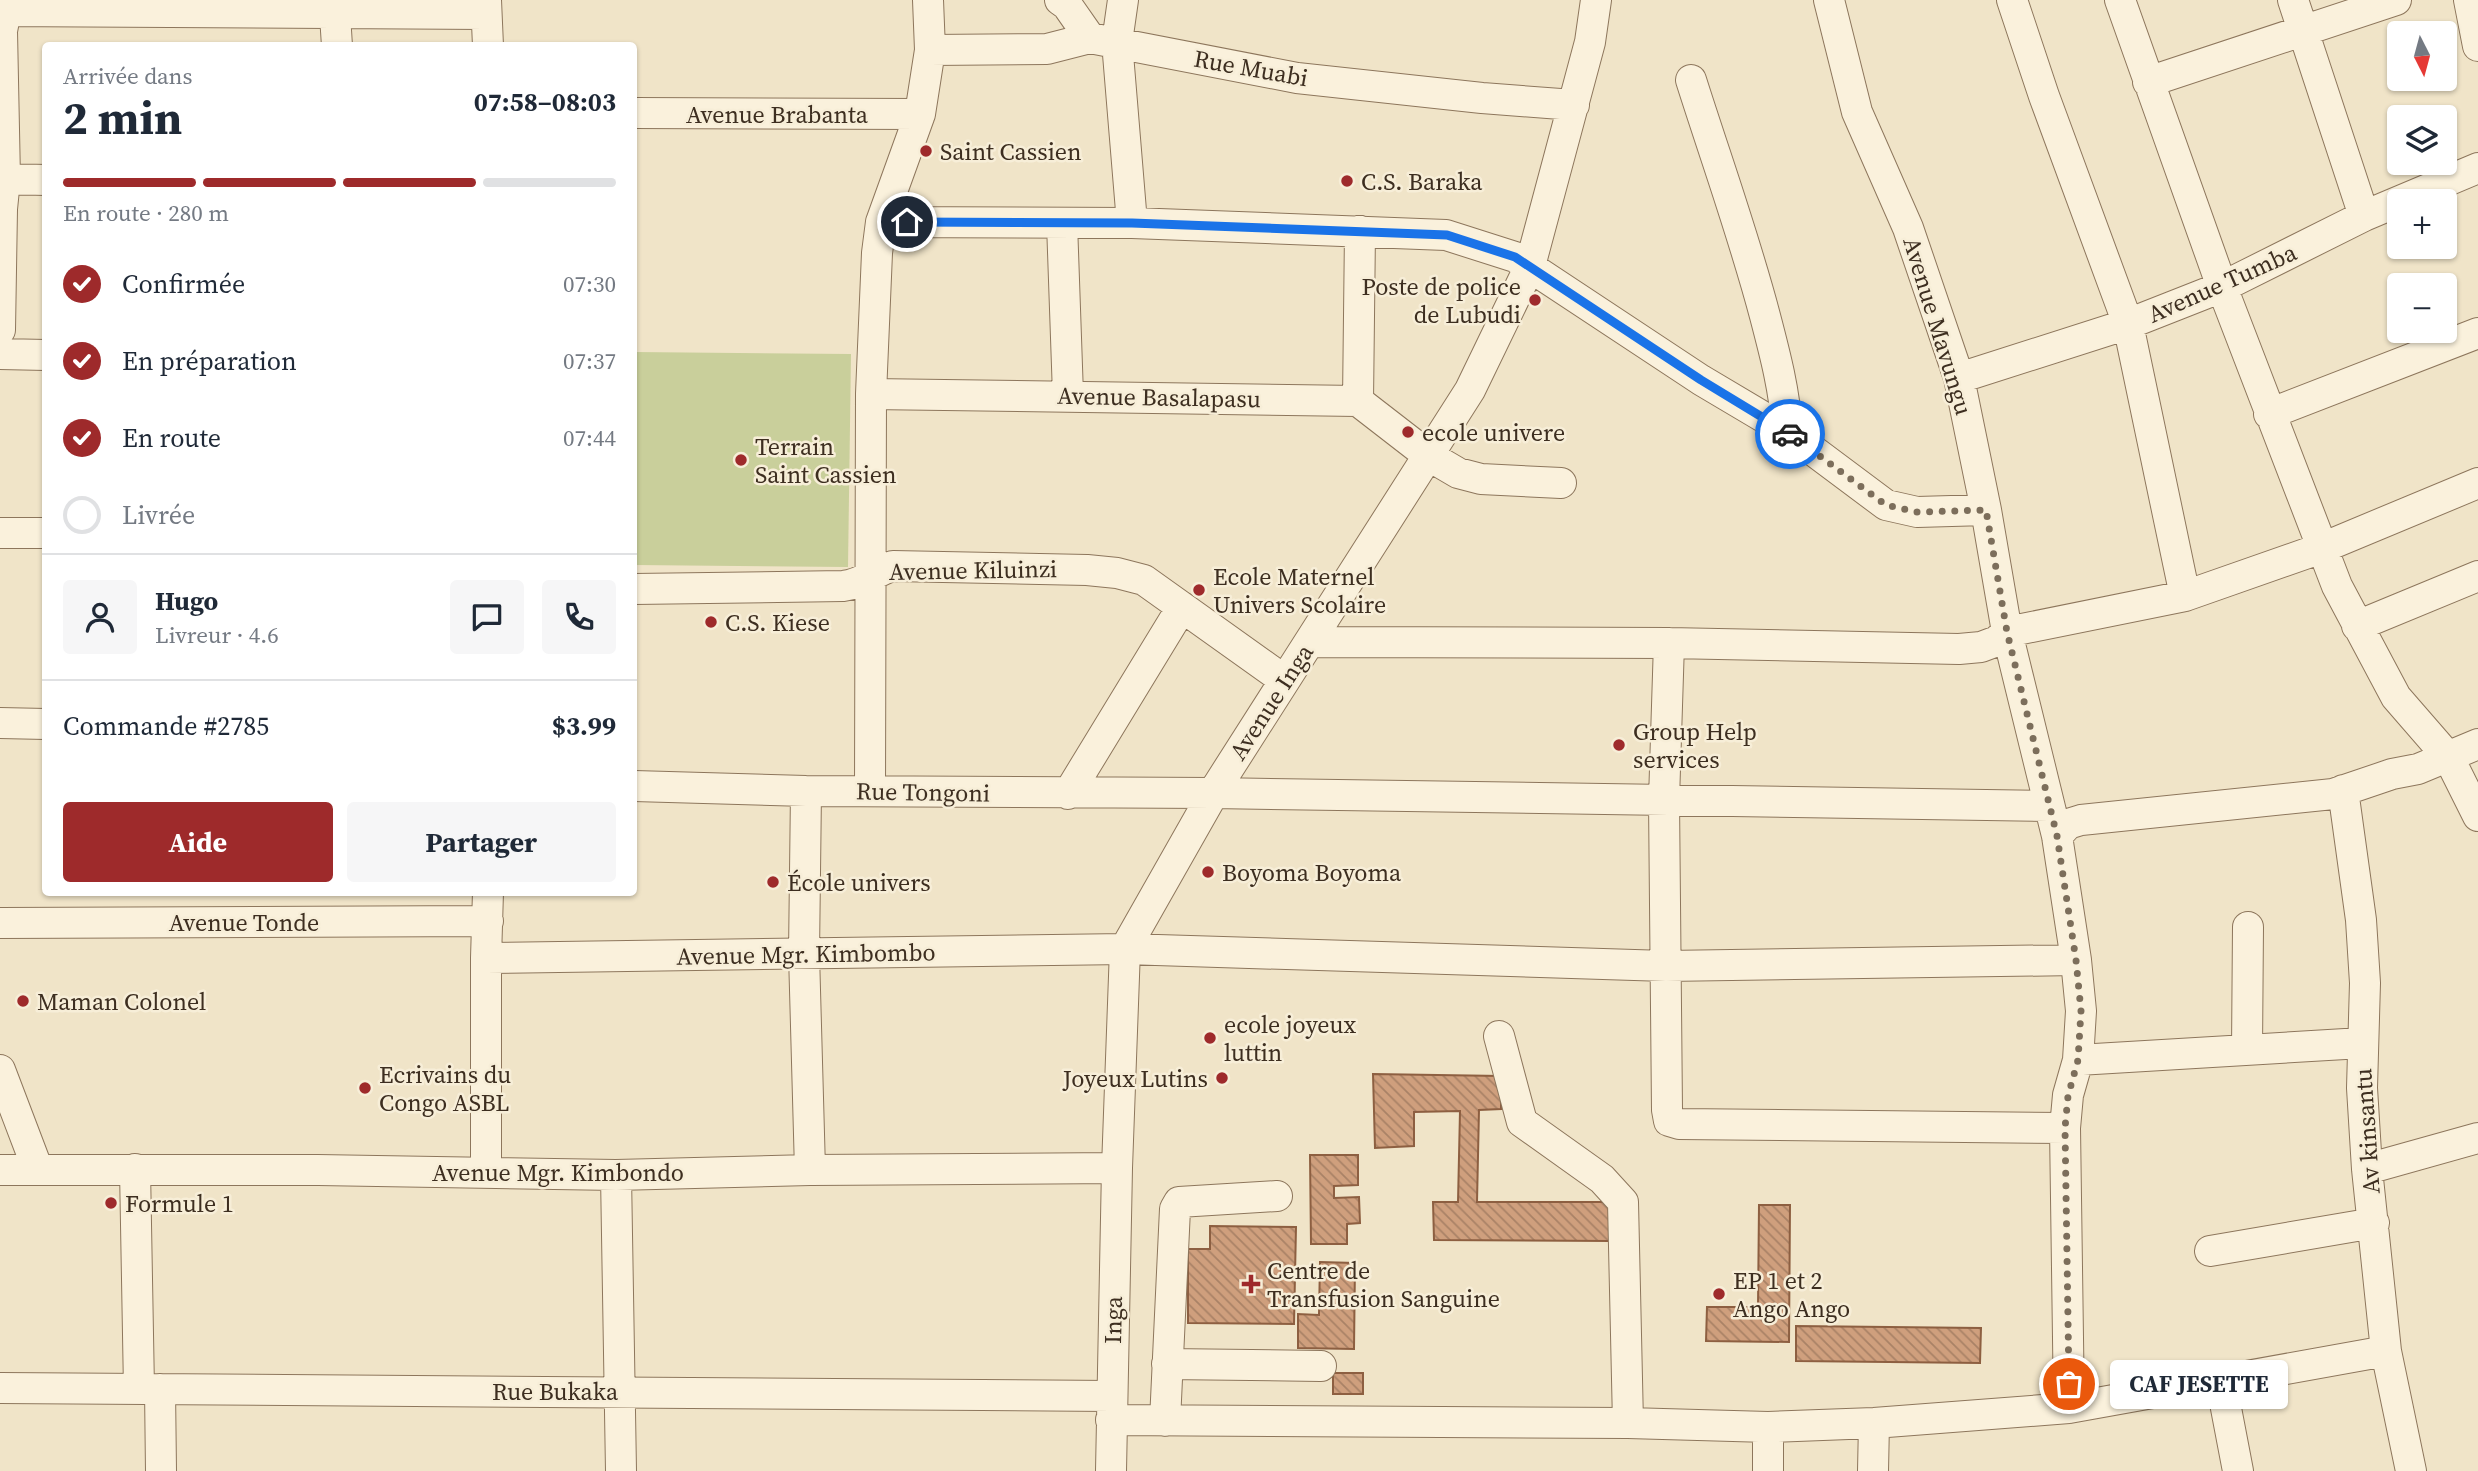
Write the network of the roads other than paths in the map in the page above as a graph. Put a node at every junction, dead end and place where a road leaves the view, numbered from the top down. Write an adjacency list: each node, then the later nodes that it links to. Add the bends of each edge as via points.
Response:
1 (928, 0): 19 (street)
2 (1060, 0): 15 (street)
3 (1123, 0): 15 (street)
4 (1596, 0): 22 (street, Avenue Inga)
5 (1829, 0): 40 (street, Avenue Mavungu, via 1857,112 1908,228)
6 (2012, 0): 35 (street)
7 (2120, 0): 21 (street)
8 (2293, 0): 14 (street)
9 (2396, 0): 14 (street)
10 (2469, 0): 18 (street)
11 (4, 7): 13 (street); 27 (street)
12 (485, 7): 13 (street); 17 (street)
13 (335, 15): 16 (street)
14 (2304, 30): 21 (street); 28 (street)
15 (1103, 40): 19 (street, Rue Muabi, via 1047,49); 22 (street, Rue Muabi, via 1297,78); 31 (street)
16 (337, 42)
17 (488, 42)
18 (2478, 46)
19 (930, 50): 24 (street)
20 (1691, 80): 45 (street, via 1750,261 1779,369)
21 (2148, 82): 34 (street)
22 (1574, 105): 33 (street, Avenue Inga)
23 (637, 113): 24 (street, Avenue Brabanta)
24 (920, 114): 29 (street)
25 (2478, 168): 28 (street, Avenue Tumba)
26 (42, 182): 27 (street)
27 (2, 199): 36 (street)
28 (2364, 216): 34 (street, Avenue Tumba)
29 (881, 222): 30 (street); 41 (street)
30 (1062, 223): 31 (street); 42 (street)
31 (1132, 223): 32 (street)
32 (1360, 231): 33 (street, via 1447,235); 43 (street)
33 (1530, 266): 45 (street, via 1701,380); 46 (street, Avenue Inga, via 1470,390)
34 (2222, 287): 35 (street, Avenue Tumba); 44 (street)
35 (2128, 324): 40 (street, Avenue Tumba); 56 (street)
36 (0, 330)
37 (2478, 333): 44 (street)
38 (0, 354): 39 (street)
39 (42, 355)
40 (1959, 378): 49 (street, Avenue Mavungu)
41 (871, 394): 42 (street, Avenue Basalapasu); 54 (street)
42 (1068, 395): 43 (street, Avenue Basalapasu)
43 (1359, 401): 46 (street)
44 (2269, 414): 52 (street)
45 (1787, 431): 49 (street, via 1886,505 1917,512)
46 (1429, 456): 47 (street, via 1469,477); 60 (street, Avenue Inga)
47 (1561, 483)
48 (2478, 483): 52 (street)
49 (1986, 510): 59 (street, Avenue Mavungu)
50 (0, 533): 51 (street)
51 (42, 533)
52 (2322, 548): 56 (street); 58 (street)
53 (2478, 576): 58 (street)
54 (869, 578): 55 (street, Avenue Kiluinzi, via 843,586); 57 (street, Avenue Kiluinzi, via 894,566 1107,572 1144,580); 69 (street)
55 (637, 589)
56 (2185, 596): 59 (street)
57 (1182, 607): 62 (street, Avenue Kiluinzi); 72 (street)
58 (2357, 626): 66 (street, via 2396,697)
59 (2007, 632): 61 (street, via 1981,647 1959,649); 74 (street, Avenue Mavungu)
60 (1310, 642): 61 (street); 62 (street, Avenue Inga)
61 (1669, 643): 73 (street)
62 (1284, 680): 71 (street, Avenue Inga)
63 (0, 723): 64 (street)
64 (42, 724)
65 (2478, 744): 66 (street)
66 (2449, 758): 68 (street); 75 (street)
67 (637, 786): 70 (street, Rue Tongoni)
68 (2343, 789): 76 (street, via 2081,820 2068,824); 86 (street, Av kinsantu, via 2361,920)
69 (870, 790): 70 (street, Rue Tongoni); 72 (street, Rue Tongoni)
70 (806, 791): 81 (street)
71 (1213, 793): 72 (street, Rue Tongoni); 73 (street, Rue Tongoni); 80 (street, Avenue Inga)
72 (1068, 794)
73 (1664, 800): 74 (street, Rue Tongoni); 84 (street)
74 (2048, 806): 76 (street, Avenue Mavungu)
75 (2478, 816)
76 (2057, 836): 83 (street, Avenue Mavungu)
77 (488, 907): 78 (street, Avenue Tonde); 82 (street)
78 (0, 923)
79 (2248, 927): 87 (street)
80 (1125, 950): 81 (street, Avenue Mgr. Kimbombo); 84 (street, Avenue Mgr. Kimbombo); 92 (street, Avenue Inga)
81 (804, 954): 82 (street, Avenue Mgr. Kimbombo); 96 (street)
82 (486, 958): 98 (street)
83 (2076, 960): 84 (street, Avenue Mgr. Kimbombo); 88 (street, Avenue Mavungu, via 2081,1011)
84 (1666, 966): 90 (street, via 1669,1121 1679,1125)
85 (1499, 1036): 113 (street, via 1522,1122 1602,1179 1623,1202)
86 (2362, 1043): 87 (street); 97 (street, Av kinsantu)
87 (2247, 1050): 88 (street)
88 (2078, 1060): 90 (street, Avenue Mavungu)
89 (0, 1070): 95 (street)
90 (2065, 1128): 111 (street, Avenue Mavungu)
91 (2478, 1138): 97 (street)
92 (1117, 1168): 96 (street, Avenue Mgr. Kimbondo); 110 (street, Inga)
93 (135, 1169): 95 (street, Avenue Mgr. Kimbondo); 98 (street, Avenue Mgr. Kimbondo); 108 (street)
94 (0, 1170): 95 (street, Avenue Mgr. Kimbondo)
95 (38, 1170)
96 (810, 1170): 99 (street, Avenue Mgr. Kimbondo)
97 (2367, 1170): 101 (street, Av kinsantu)
98 (486, 1172): 99 (street, Avenue Mgr. Kimbondo)
99 (616, 1175): 109 (street)
100 (1277, 1196): 104 (street, via 1179,1202)
101 (2374, 1223): 102 (street); 103 (street, Av kinsantu)
102 (2210, 1251)
103 (2386, 1351): 106 (street, Rue Bukaka); 122 (street, Av kinsantu)
104 (1167, 1364): 105 (street); 112 (street)
105 (1321, 1366)
106 (2221, 1382): 111 (street, Rue Bukaka); 121 (street)
107 (0, 1388): 108 (street, Rue Bukaka)
108 (150, 1389): 109 (street, Rue Bukaka); 116 (street)
109 (620, 1391): 110 (street, Rue Bukaka); 117 (street)
110 (1111, 1408): 112 (street, Rue Bukaka); 118 (street, Inga)
111 (2069, 1408): 114 (street, Rue Bukaka)
112 (1165, 1421): 113 (street, Rue Bukaka)
113 (1628, 1423): 115 (street, Rue Bukaka)
114 (1874, 1423): 115 (street, Rue Bukaka); 120 (street)
115 (1768, 1427): 119 (street)
116 (160, 1471)
117 (621, 1471)
118 (1111, 1471)
119 (1768, 1471)
120 (1873, 1471)
121 (2238, 1471)
122 (2411, 1471)

